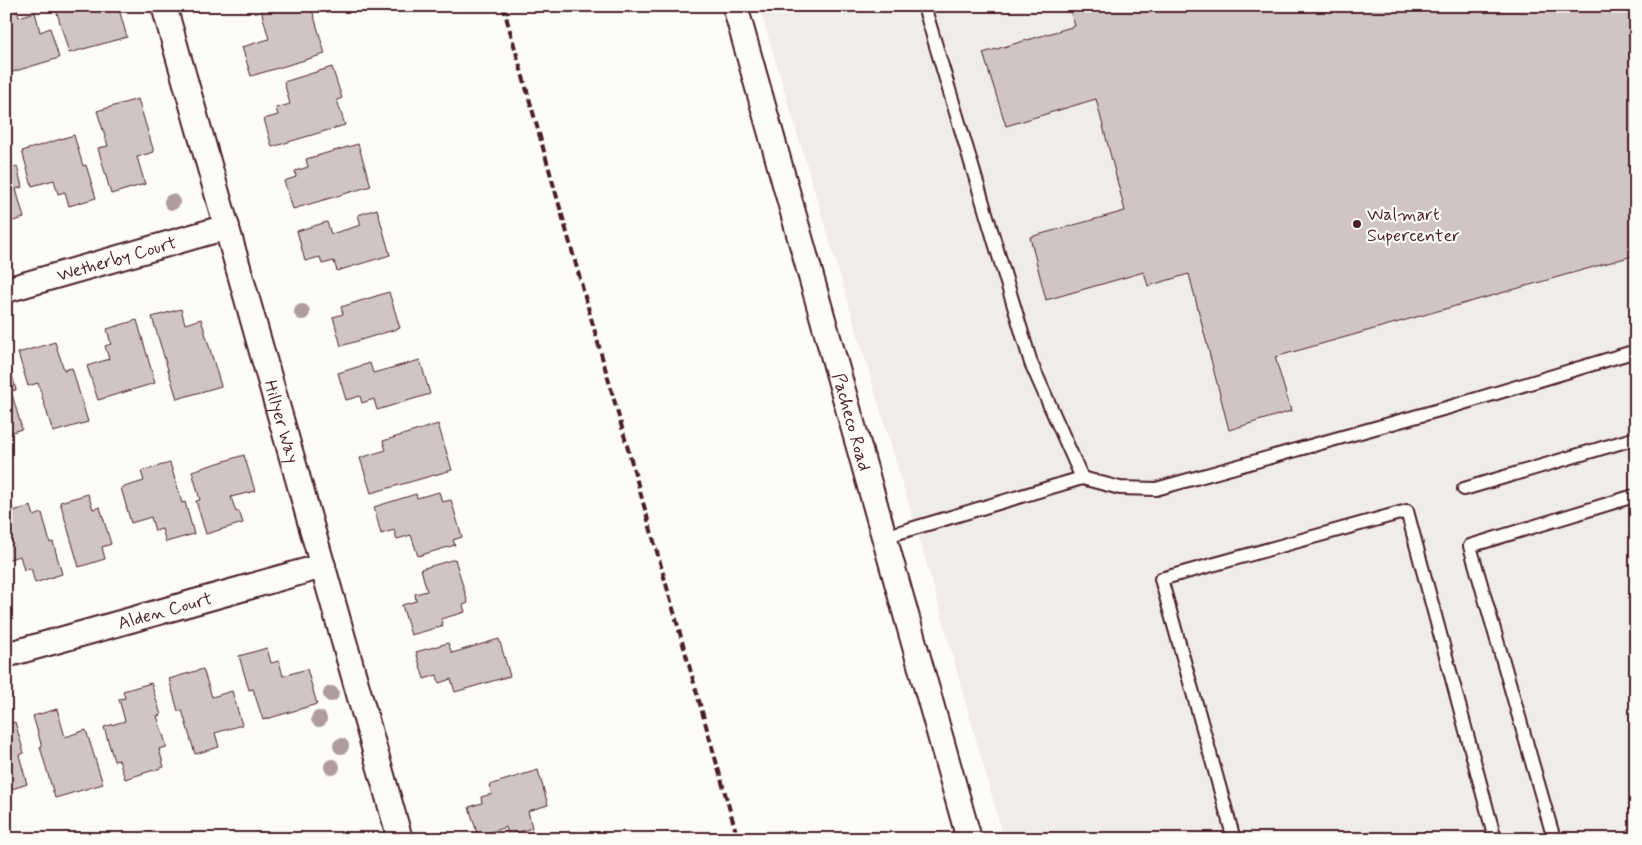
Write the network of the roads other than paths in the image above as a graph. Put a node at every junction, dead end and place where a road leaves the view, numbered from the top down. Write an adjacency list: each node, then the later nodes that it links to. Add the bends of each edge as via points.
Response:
1 (164, 6): 4 (street, Hillyer Way)
2 (736, 6): 11 (street, Pacheco Road)
3 (924, 6): 8 (lane, via 1030,363)
4 (227, 227): 5 (street, Wetherby Court); 12 (street, Hillyer Way)
5 (6, 290)
6 (1636, 351): 8 (lane, via 1440,410 1156,489 1120,488)
7 (1636, 438): 9 (lane)
8 (1082, 478): 11 (lane)
9 (1464, 489)
10 (1635, 498): 18 (lane, via 1470,546)
11 (884, 537): 15 (street, Pacheco Road)
12 (323, 566): 13 (street, Alden Court); 14 (street, Hillyer Way)
13 (6, 656)
14 (400, 839)
15 (969, 839)
16 (1234, 839): 17 (lane, via 1161,579 1407,511)
17 (1495, 839)
18 (1554, 839)

